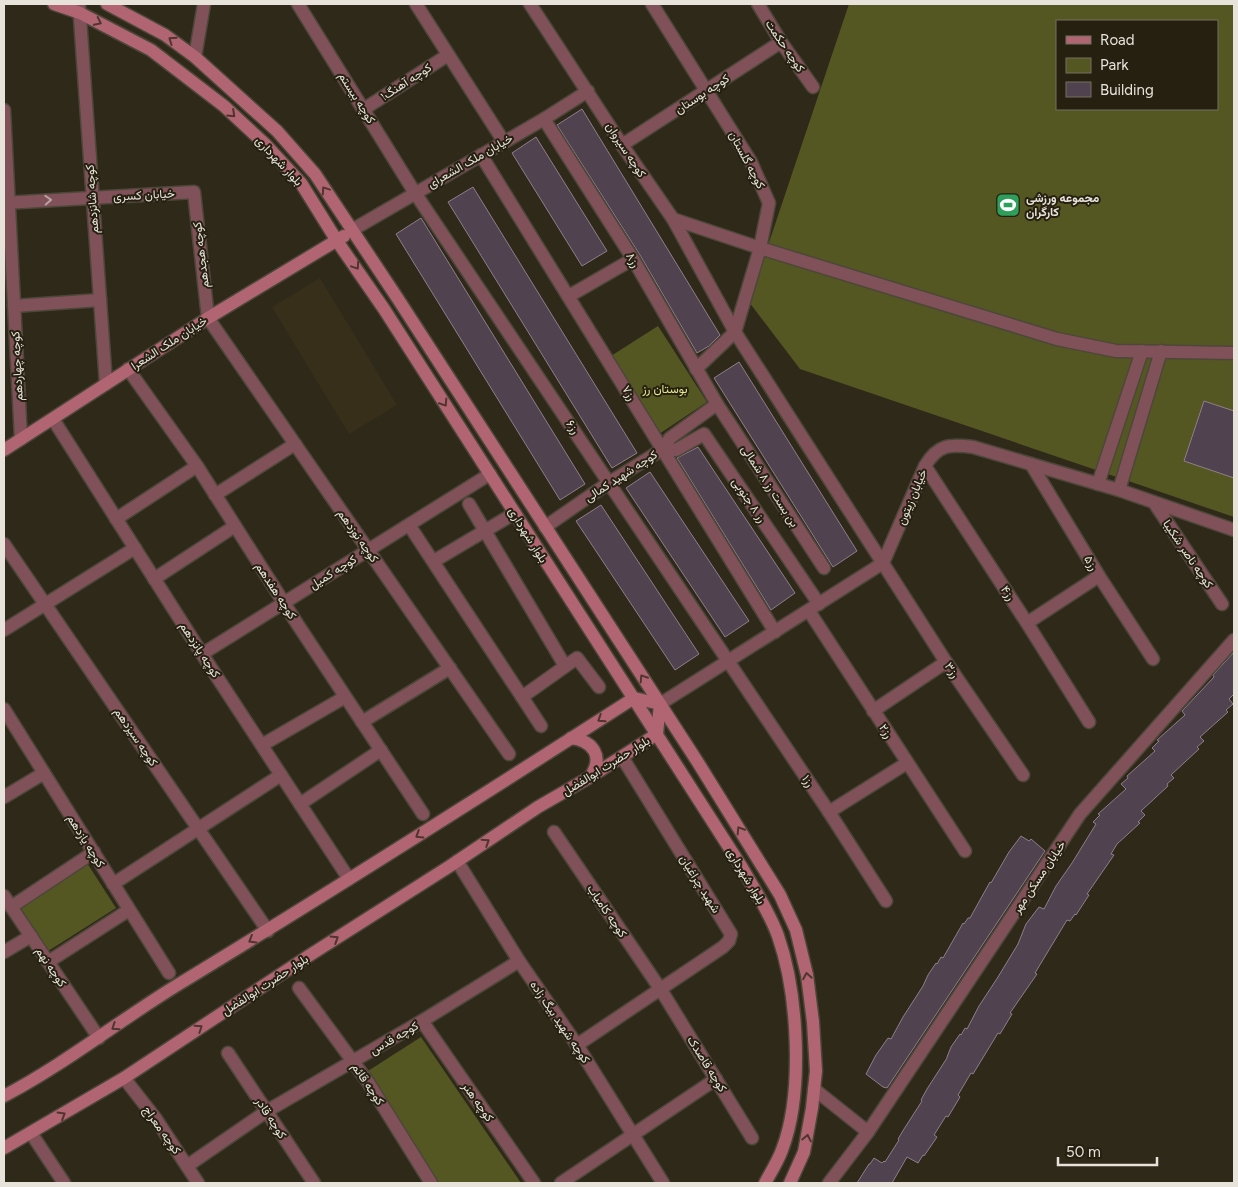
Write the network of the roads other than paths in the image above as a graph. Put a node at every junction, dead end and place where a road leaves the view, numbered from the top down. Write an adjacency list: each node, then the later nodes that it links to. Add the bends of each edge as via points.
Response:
1 (54, 4): 9 (main road, بلوار شهرداری)
2 (106, 4): 12 (main road, بلوار شهرداری, one-way to 2)
3 (205, 4): 12 (street)
4 (298, 4): 17 (street, کوچه بیستم)
5 (416, 4): 11 (street)
6 (530, 4): 14 (street, کوچه سیروان)
7 (652, 4): 15 (street, کوچه گلستان)
8 (758, 4): 10 (street, کوچه حکمت)
9 (80, 9): 24 (street, کوچه شانزدهم); 28 (main road, بلوار شهرداری, one-way to 28, via 151,50 224,106 301,183)
10 (781, 42): 13 (street, کوچه حکمت); 15 (street, کوچه بوستان)
11 (448, 55): 17 (street, کوچه آهنگ۱); 19 (street)
12 (195, 56): 27 (main road, بلوار شهرداری, one-way to 12, via 315,174 277,131)
13 (813, 87)
14 (588, 91): 18 (street, خیابان ملک الشعرای); 20 (street, کوچه سیروان)
15 (707, 91): 20 (street, کوچه بوستان); 29 (street, کوچه گلستان, via 751,162 769,203)
16 (4, 110): 25 (street, کوچه چهاردهم)
17 (364, 110): 23 (street, کوچه بیستم)
18 (544, 119): 19 (street, خیابان ملک الشعرای); 30 (street, رز۸)
19 (504, 142): 21 (street, خیابان ملک الشعرای)
20 (622, 145): 26 (street, کوچه سیروان)
21 (482, 155): 23 (street, خیابان ملک الشعرای); 31 (street, رز۷)
22 (194, 192): 24 (street, خیابان کسری); 34 (street, کوچه هجدهم)
23 (415, 193): 27 (street, خیابان ملک الشعرای); 52 (street, رز۶)
24 (92, 198): 25 (street, خیابان کسری, one-way to 24); 32 (street, کوچه شانزدهم)
25 (6, 203): 33 (street, کوچه چهاردهم)
26 (673, 219): 29 (street); 35 (street, کوچه سیروان)
27 (352, 230): 28 (main road, خیابان ملک الشعرا); 62 (main road, بلوار شهرداری)
28 (337, 241): 34 (main road, خیابان ملک الشعرا); 51 (main road, بلوار شهرداری, one-way to 51, via 390,317)
29 (760, 248): 35 (street, کوچه گلستان); 36 (street, via 1057,339 1116,350)
30 (633, 259): 31 (street); 40 (street, رز۸)
31 (569, 296): 46 (street, رز۷)
32 (100, 300): 33 (street); 41 (street, کوچه شانزدهم)
33 (14, 306): 44 (street, کوچه چهاردهم)
34 (208, 318): 39 (main road, خیابان ملک الشعرا); 45 (street, کوچه نوزدهم)
35 (735, 332): 40 (street); 69 (street, رز۳)
36 (1142, 351): 37 (street); 53 (street)
37 (1161, 351): 38 (street); 54 (street)
38 (1234, 353)
39 (128, 369): 41 (main road, خیابان ملک الشعرا); 49 (street, کوچه هفدهم)
40 (696, 369): 42 (street, رز۸)
41 (106, 384): 43 (main road, خیابان ملک الشعرا)
42 (717, 404): 46 (street, کوچه شهید کمالی, via 670,438); 70 (street, بن بست رز ۸ شمالی)
43 (53, 419): 44 (main road, خیابان ملک الشعرا); 59 (street, کوچه پانزدهم)
44 (21, 439): 47 (main road, خیابان ملک الشعرا)
45 (295, 444): 55 (street); 67 (street, کوچه نوزدهم)
46 (663, 449): 52 (street, کوچه شهید کمالی); 76 (street, رز ۸ جنوبی, via 676,450 704,434); 79 (street, رز۷)
47 (4, 450)
48 (1031, 464): 50 (street, خیابان زیتون, via 951,444 932,454); 53 (street, خیابان زیتون); 71 (street, رز۵)
49 (197, 466): 55 (street, کوچه هفدهم); 59 (street)
50 (925, 466): 69 (street, خیابان زیتون); 77 (street, رز۴)
51 (490, 474): 58 (main road, بلوار شهرداری); 60 (street, کوچه کمیل)
52 (610, 482): 62 (street, کوچه شهید کمالی); 83 (street, رز۶)
53 (1098, 484): 54 (street, خیابان زیتون)
54 (1119, 490): 57 (street, خیابان زیتون)
55 (215, 495): 61 (street, کوچه هفدهم)
56 (469, 504): 64 (street)
57 (1155, 504): 63 (street, خیابان زیتون); 75 (street, کوچه ناصر شکیبا)
58 (515, 513): 64 (street); 90 (main road, بلوار شهرداری)
59 (116, 518): 66 (street, کوچه پانزدهم)
60 (409, 525): 67 (street, کوچه کمیل); 68 (street)
61 (235, 526): 72 (street); 73 (street, کوچه هفدهم)
62 (545, 527): 91 (main road, بلوار شهرداری, one-way to 62)
63 (1234, 530)
64 (485, 531): 68 (street); 85 (street)
65 (4, 544): 74 (street, کوچه سیزدهم)
66 (135, 548): 72 (street, کوچه پانزدهم); 74 (street)
67 (368, 550): 73 (street, کوچه کمیل); 86 (street, کوچه نوزدهم)
68 (434, 561): 89 (street)
69 (883, 563): 76 (street); 84 (street, رز۳)
70 (824, 568)
71 (1099, 576): 77 (street); 82 (street, رز۵)
72 (154, 579): 81 (street, کوچه پانزدهم)
73 (284, 603): 81 (street, کوچه کمیل); 88 (street, کوچه هفدهم)
74 (45, 604): 78 (street); 112 (street, کوچه سیزدهم)
75 (1222, 604)
76 (814, 607): 79 (street); 93 (street, رز۲)
77 (1027, 623): 95 (street, رز۴)
78 (4, 630)
79 (775, 632): 83 (street)
80 (1234, 640): 141 (street, خیابان مسکن مهر, via 1080,814)
81 (202, 654): 99 (street, کوچه پانزدهم)
82 (1153, 659)
83 (728, 661): 91 (street); 110 (street, رز۱)
84 (946, 662): 93 (street); 106 (street, رز۳)
85 (565, 666): 87 (street, via 577,658); 89 (street)
86 (450, 668): 94 (street); 101 (street, کوچه نوزدهم)
87 (599, 687)
88 (346, 697): 94 (street, کوچه هفدهم); 99 (street)
89 (522, 697): 96 (street)
90 (634, 698): 91 (main road); 97 (main road, بلوار شهرداری); 98 (main road, one-way to 98)
91 (660, 704): 97 (main road, بلوار حضرت ابوالفضل); 138 (main road, بلوار شهرداری, one-way to 91, via 813,1022 807,974 796,930 780,895)
92 (4, 709): 104 (street, کوچه یازدهم)
93 (873, 711): 103 (street, رز۲)
94 (362, 722): 100 (street, کوچه هفدهم)
95 (1089, 722)
96 (541, 726)
97 (657, 734): 102 (main road, بلوار حضرت ابوالفضل); 154 (main road, بلوار شهرداری, via 764,906 778,936 789,979 795,1024 796,1073 792,1111 782,1149)
98 (571, 738): 107 (main road, via 585,742 594,750 595,770); 117 (main road, one-way to 117)
99 (262, 745): 105 (street, کوچه پانزدهم)
100 (381, 750): 109 (street); 111 (street, کوچه هفدهم)
101 (509, 754)
102 (622, 757): 107 (main road, بلوار حضرت ابوالفضل); 130 (street, شهید چراغیان, via 731,934 723,947)
103 (907, 763): 110 (street); 114 (street, رز۲)
104 (44, 773): 108 (street); 115 (street, کوچه یازدهم)
105 (281, 775): 109 (street, کوچه پانزدهم); 112 (street)
106 (1023, 775)
107 (590, 777): 116 (main road, بلوار حضرت ابوالفضل, one-way to 107)
108 (4, 797)
109 (300, 804): 117 (street, کوچه پانزدهم)
110 (829, 812): 120 (street, رز۱)
111 (423, 814)
112 (198, 829): 118 (street); 123 (street, کوچه سیزدهم)
113 (554, 832): 130 (street, کوچه کامیاب)
114 (965, 851)
115 (94, 852): 118 (street, کوچه یازدهم); 121 (street)
116 (457, 861): 126 (street, کوچه شهید بیگ زاده); 136 (main road, بلوار حضرت ابوالفضل, one-way to 116)
117 (349, 880): 123 (main road)
118 (114, 884): 122 (street, کوچه یازدهم)
119 (4, 896): 121 (street, کوچه نهم)
120 (886, 902)
121 (11, 907): 124 (street, کوچه نهم)
122 (129, 910): 127 (street); 128 (street, کوچه یازدهم)
123 (268, 930): 132 (main road, one-way to 132)
124 (31, 936): 125 (street); 127 (street, کوچه نهم)
125 (4, 952)
126 (519, 961): 131 (street, کوچه قدس); 133 (street, کوچه شهید بیگ زاده)
127 (48, 962): 132 (street, کوچه نهم)
128 (169, 973)
129 (299, 988): 135 (street, کوچه قائم)
130 (661, 990): 133 (street); 137 (street, کوچه قاصدک)
131 (422, 1021): 135 (street, کوچه قدس); 151 (street, کوچه هنر)
132 (99, 1038): 139 (main road)
133 (577, 1045): 143 (street, کوچه شهید بیگ زاده)
134 (228, 1053): 140 (street, کوچه قادر)
135 (352, 1062): 140 (street, کوچه قدس); 150 (street, کوچه قائم)
136 (124, 1078): 142 (main road, بلوار حضرت ابوالفضل, one-way to 136); 146 (street, کوچه معراج, via 156,1119)
137 (716, 1080): 143 (street); 144 (street, کوچه قاصدک)
138 (814, 1090): 141 (street); 155 (main road, بلوار شهرداری, one-way to 138, via 804,1152)
139 (4, 1096)
140 (267, 1111): 146 (street, کوچه قدس); 149 (street, کوچه قادر)
141 (868, 1132): 156 (street, خیابان مسکن مهر)
142 (31, 1133): 145 (main road, بلوار حضرت ابوالفضل); 147 (street)
143 (632, 1136): 152 (street); 153 (street, کوچه شهید بیگ زاده)
144 (752, 1138)
145 (4, 1148)
146 (186, 1166): 148 (street, کوچه معراج)
147 (64, 1183)
148 (198, 1183)
149 (314, 1183)
150 (431, 1183)
151 (534, 1183)
152 (561, 1183)
153 (663, 1183)
154 (765, 1183)
155 (790, 1183)
156 (829, 1183)

